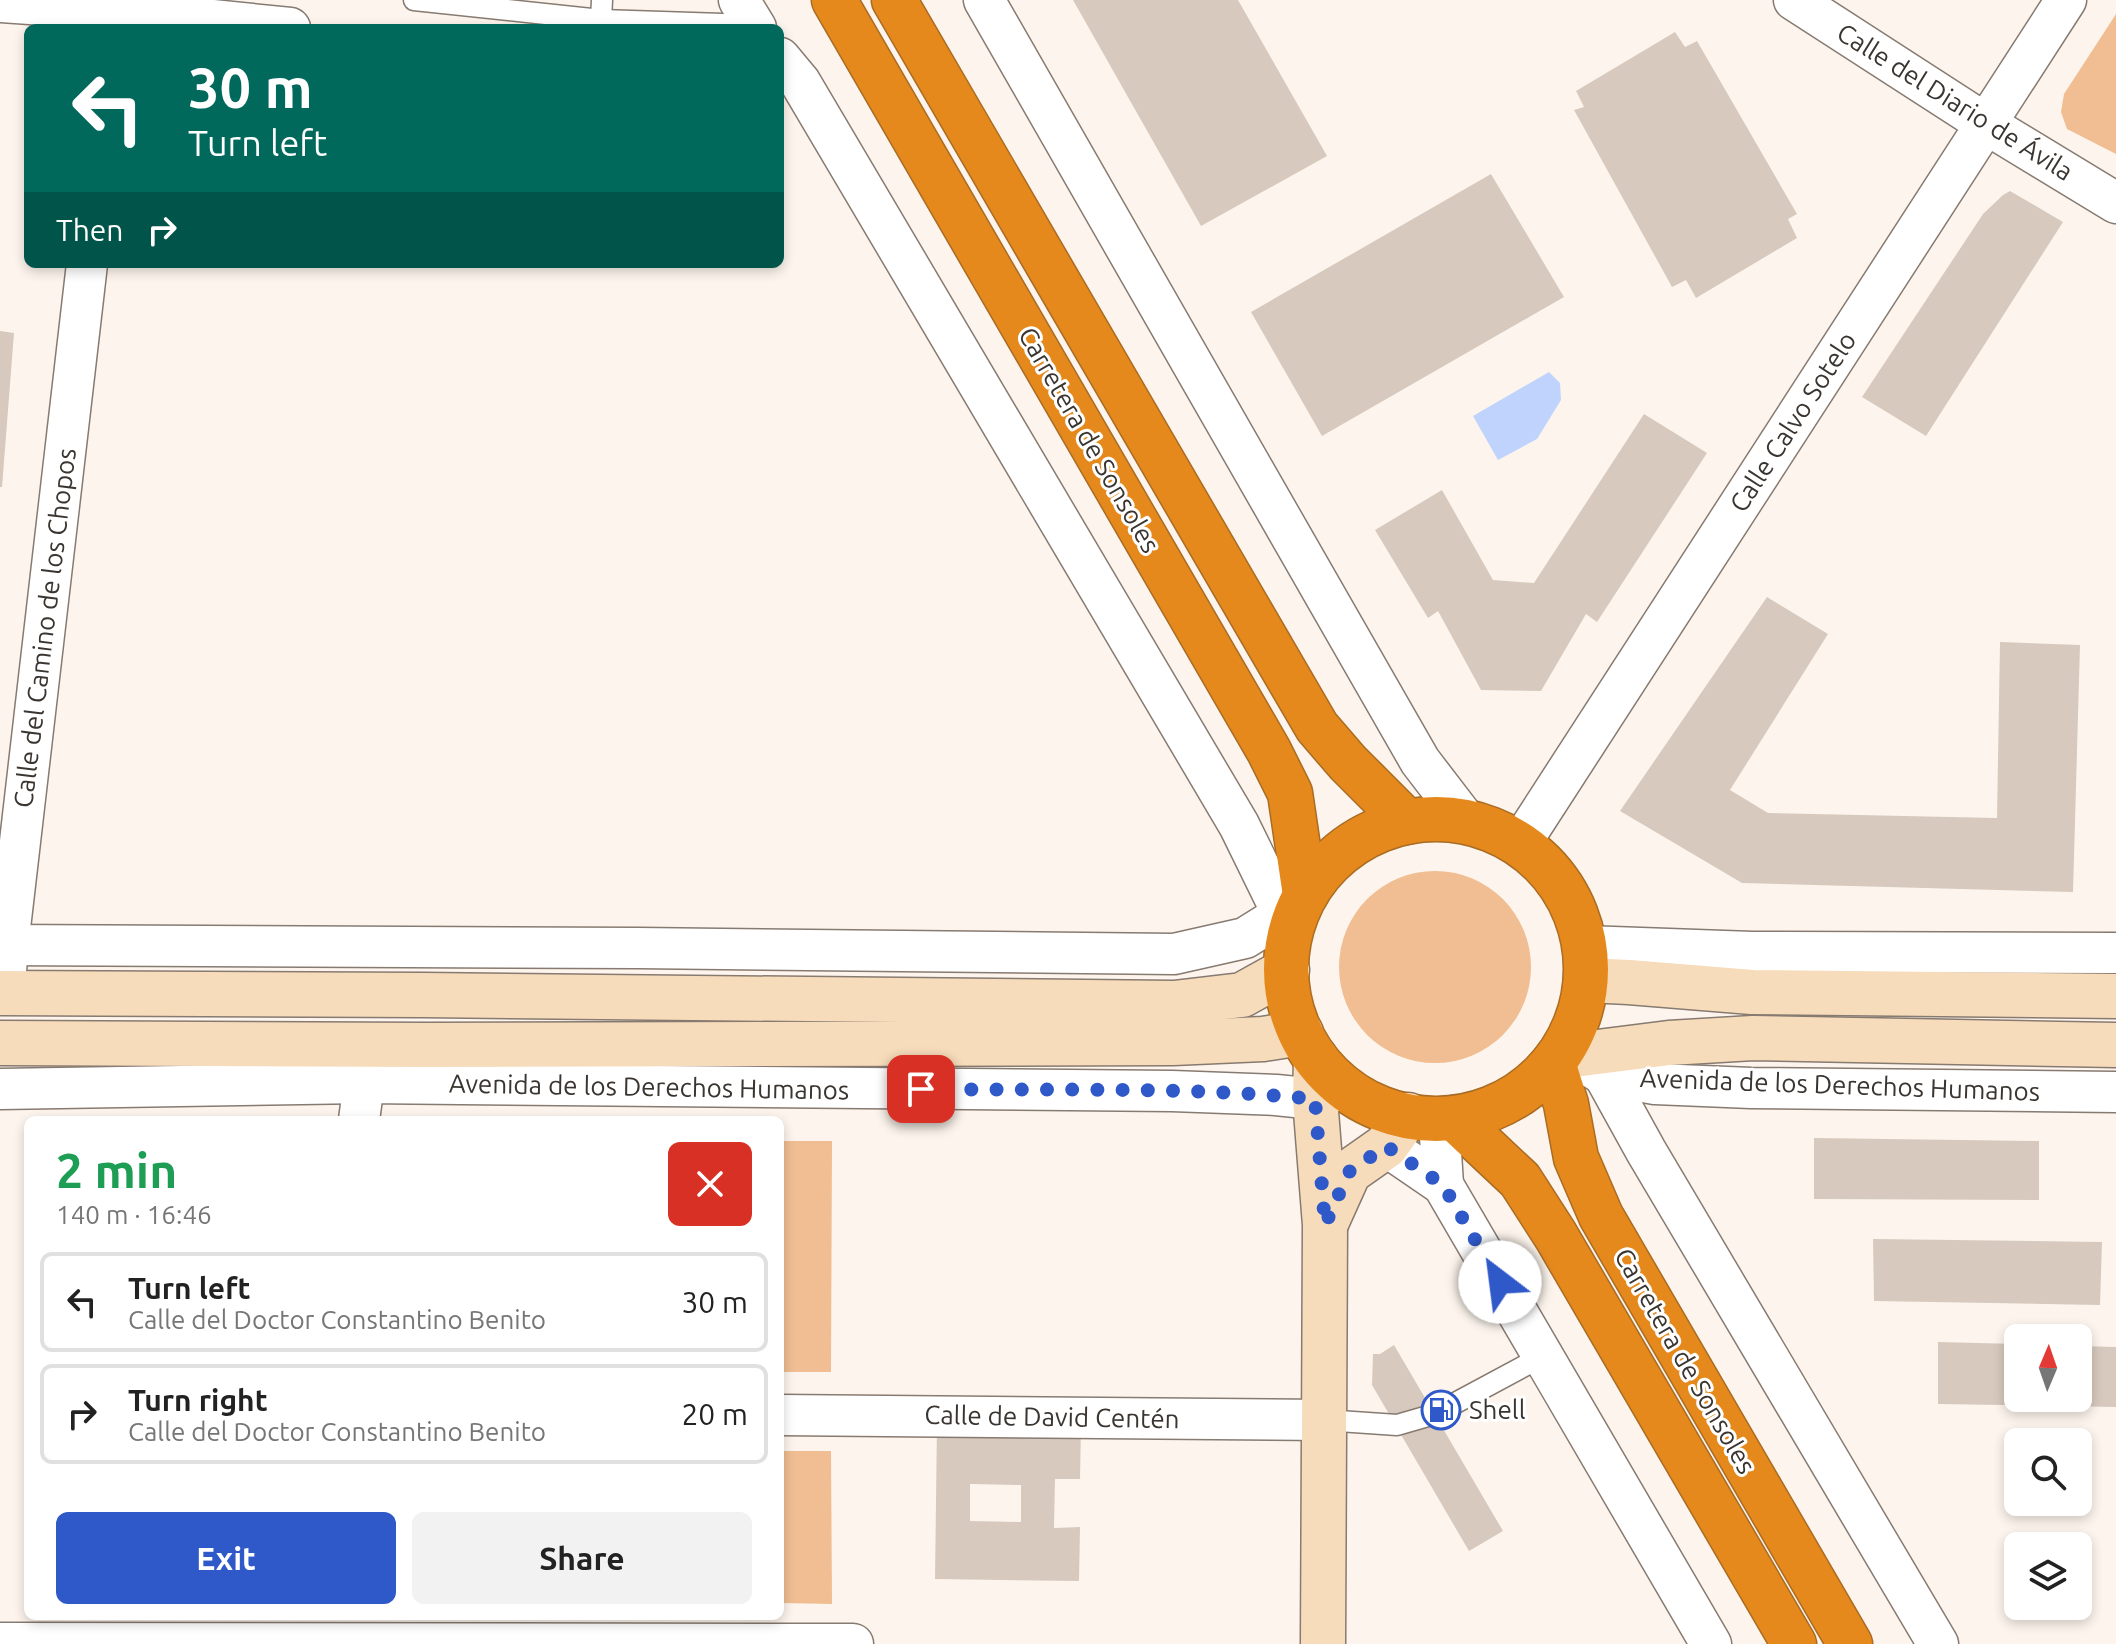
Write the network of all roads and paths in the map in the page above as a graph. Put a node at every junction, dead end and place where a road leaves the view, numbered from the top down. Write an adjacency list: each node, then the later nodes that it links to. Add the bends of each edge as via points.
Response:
1 (414, 0): 8 (lane)
2 (834, 0): 21 (highway, Carretera de Sonsoles, via 1290,793)
3 (894, 0): 18 (highway, Carretera de Sonsoles, via 1317,727)
4 (984, 0): 17 (street, via 1420,761)
5 (1794, 0): 14 (street, Calle del Diario de Ávila)
6 (2066, 0): 14 (street, Calle Calvo Sotelo)
7 (0, 2): 11 (street)
8 (473, 3): 9 (lane)
9 (602, 10): 10 (lane)
10 (749, 18)
11 (116, 19): 12 (street)
12 (213, 24)
13 (787, 73): 20 (street, via 1239,825)
14 (1986, 124): 15 (street, Calle del Diario de Ávila); 19 (street, Calle Calvo Sotelo)
15 (2116, 203)
16 (87, 268): 23 (street, Calle del Camino de los Chopos)
17 (1466, 821): 18 (highway); 19 (highway)
18 (1407, 822): 21 (highway, via 1365,837 1329,863)
19 (1520, 844): 25 (highway, via 1551,871 1573,906)
20 (1263, 878): 21 (street); 22 (street)
21 (1293, 923): 22 (street); 26 (main road, via 1242,995 1174,1003); 32 (highway, Carretera de Sonsoles, via 1290,1007)
22 (1245, 938): 23 (street, via 1174,954)
23 (4, 945): 26 (street, Calle del Camino de los Chopos)
24 (2116, 953): 25 (street, via 1752,952)
25 (1586, 963): 27 (main road, via 1629,982 1752,992); 31 (highway)
26 (3, 993)
27 (2116, 996)
28 (0, 1043): 32 (main road, Avenida de los Derechos Humanos, via 1263,1039)
29 (1669, 1043): 30 (main road, Avenida de los Derechos Humanos, via 1753,1038); 31 (main road, Avenida de los Derechos Humanos); 33 (street)
30 (2116, 1045)
31 (1575, 1056): 33 (street, Avenida de los Derechos Humanos); 37 (highway, via 1492,1108); 38 (street); 51 (highway, Carretera de Sonsoles, via 1566,1104 1576,1158 1601,1216)
32 (1319, 1069): 36 (street, Avenida de los Derechos Humanos, via 1276,1095 1172,1091); 37 (highway, via 1381,1108); 40 (main road)
33 (1655, 1084): 35 (street, Avenida de los Derechos Humanos); 38 (street)
34 (0, 1091): 36 (street, Avenida de los Derechos Humanos)
35 (2116, 1092)
36 (361, 1102)
37 (1422, 1125): 39 (street); 39 (street); 40 (main road, via 1349,1172); 50 (highway, Carretera de Sonsoles, via 1520,1180)
38 (1646, 1151): 52 (street)
39 (1443, 1185): 41 (street)
40 (1325, 1225): 43 (main road)
41 (1543, 1356): 43 (lane, via 1410,1422); 49 (street)
42 (784, 1415): 43 (street, Calle de David Centén)
43 (1324, 1420): 48 (main road)
44 (297, 1620): 46 (street)
45 (0, 1643): 46 (street)
46 (294, 1644): 47 (street)
47 (853, 1644)
48 (1323, 1644)
49 (1711, 1644)
50 (1794, 1644)
51 (1850, 1644)
52 (1938, 1644)

